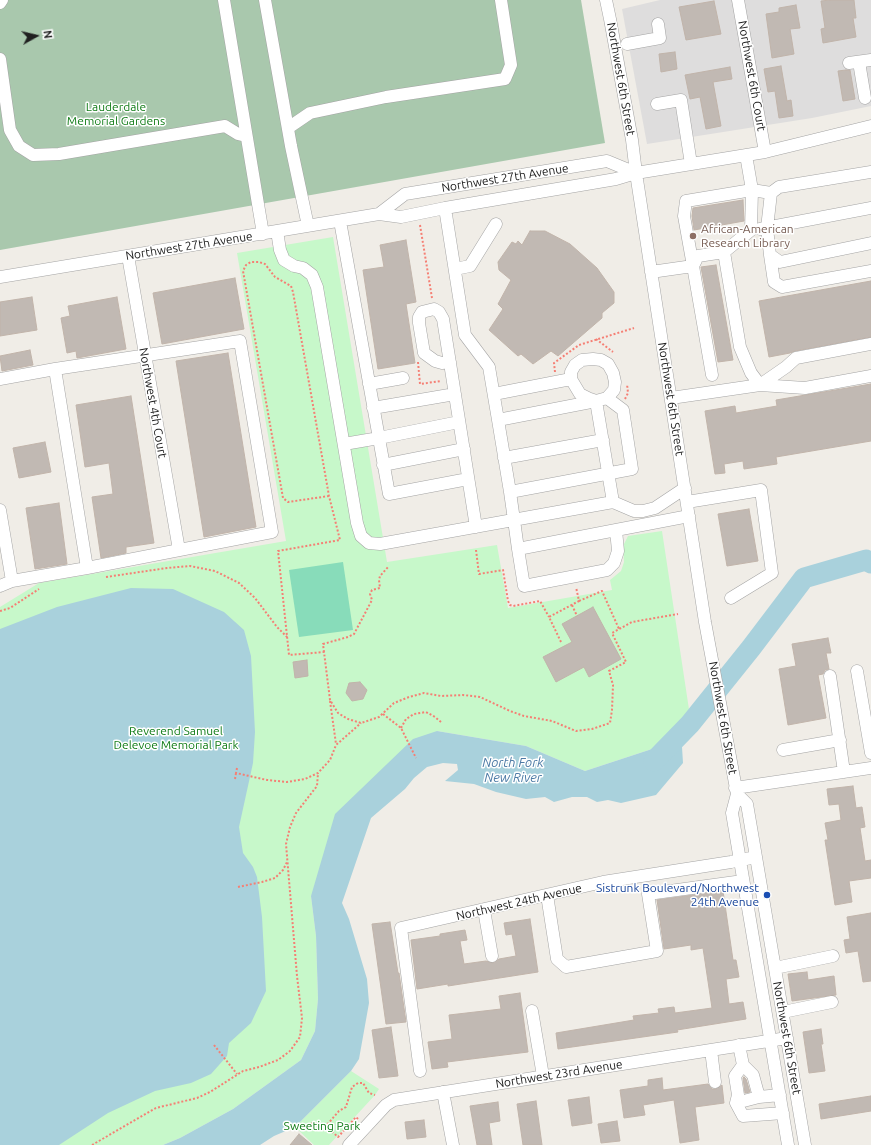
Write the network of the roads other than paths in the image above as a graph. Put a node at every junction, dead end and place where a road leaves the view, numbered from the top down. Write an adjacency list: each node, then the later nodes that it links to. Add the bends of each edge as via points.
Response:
1 (2, 0): 7 (street)
2 (224, 0): 14 (street)
3 (266, 0): 17 (street)
4 (501, 0): 17 (street, via 511,65 505,80 386,97 310,113)
5 (738, 0): 19 (street, Northwest 6th Court)
6 (607, 1): 23 (street, Northwest 6th Street)
7 (0, 3)
8 (658, 24): 9 (street, via 660,38)
9 (627, 44)
10 (0, 59): 15 (street, via 10,130 20,146 33,155 59,154)
11 (871, 60): 12 (street, via 854,63)
12 (865, 98)
13 (657, 104): 21 (street, via 681,100)
14 (242, 109): 15 (street); 18 (street)
15 (225, 126): 18 (street)
16 (871, 126): 19 (street, Northwest 27th Avenue)
17 (288, 128): 31 (street)
18 (246, 136): 35 (street)
19 (765, 152): 20 (street, Northwest 27th Avenue)
20 (746, 154): 21 (street, Northwest 27th Avenue); 24 (street)
21 (691, 164): 23 (street, Northwest 27th Avenue)
22 (871, 172): 25 (street, via 779,187)
23 (636, 173): 26 (street, Northwest 27th Avenue, via 616,179); 28 (street, Northwest 27th Avenue, via 607,161 405,194); 43 (street, Northwest 6th Street)
24 (752, 190): 25 (street); 33 (street); 40 (street, via 686,201 684,216)
25 (771, 193): 32 (street)
26 (445, 208): 28 (street, Northwest 27th Avenue, via 401,217); 41 (street)
27 (871, 208): 32 (street)
28 (379, 214): 29 (street, Northwest 27th Avenue)
29 (340, 221): 31 (street, Northwest 27th Avenue); 54 (street)
30 (496, 224): 41 (street, via 470,266)
31 (308, 226): 34 (street, Northwest 27th Avenue)
32 (767, 228): 33 (street); 38 (street)
33 (751, 230): 37 (street)
34 (277, 231): 35 (street, Northwest 27th Avenue); 65 (street, via 284,260 312,274 317,287)
35 (263, 234): 39 (street, Northwest 27th Avenue)
36 (871, 243): 38 (street, via 780,262)
37 (724, 252): 40 (street, via 698,256); 55 (street, via 740,347 751,373)
38 (770, 255): 42 (street, via 774,282 782,287)
39 (128, 256): 44 (street, Northwest 27th Avenue); 46 (street, Northwest 4th Court)
40 (693, 266): 43 (street); 49 (street)
41 (455, 269): 57 (street, via 465,335 489,367)
42 (871, 271)
43 (651, 272): 58 (street, Northwest 6th Street)
44 (0, 276)
45 (871, 344): 55 (street, via 796,358)
46 (145, 356): 48 (street); 81 (street, Northwest 4th Court); 81 (street, via 240,341 272,532)
47 (450, 362): 56 (street)
48 (55, 369): 52 (street); 82 (street)
49 (712, 375)
50 (871, 376): 55 (street, via 805,388)
51 (403, 378): 54 (street)
52 (0, 379)
53 (571, 379): 57 (street); 59 (street, via 580,394 590,399); 59 (street, via 575,365 582,360 601,360 608,364 613,373 614,390)
54 (369, 384): 60 (street)
55 (760, 385): 58 (street)
56 (455, 394): 60 (street); 62 (street)
57 (494, 394): 61 (street)
58 (671, 398): 71 (street, Northwest 6th Street)
59 (601, 399): 61 (street); 64 (street); 69 (street, via 623,410 632,469)
60 (373, 408): 63 (street)
61 (498, 420): 67 (street)
62 (459, 422): 63 (street); 66 (street)
63 (379, 438): 65 (street); 68 (street)
64 (603, 440): 67 (street); 69 (street)
65 (344, 444): 78 (street, via 357,523 361,536 369,543 380,544)
66 (464, 448): 68 (street); 70 (street)
67 (504, 458): 72 (street)
68 (384, 465): 70 (street, via 389,494)
69 (608, 472): 72 (street); 73 (street)
70 (468, 479): 78 (street)
71 (685, 488): 73 (street, via 655,508 643,511 634,511); 74 (street, Northwest 6th Street)
72 (510, 492): 77 (street)
73 (613, 502): 77 (street)
74 (687, 502): 76 (street, Northwest 6th Street); 85 (street, via 761,490 772,573)
75 (0, 510): 83 (street)
76 (689, 516): 79 (street); 93 (street, Northwest 6th Street, via 705,622)
77 (514, 520): 78 (street); 80 (street)
78 (476, 527)
79 (616, 530): 80 (street); 80 (street, via 618,551 614,563 607,570 524,586)
80 (518, 549)
81 (179, 550): 82 (street)
82 (87, 568): 83 (street)
83 (12, 581): 84 (street)
84 (0, 586)
85 (731, 598)
86 (857, 671): 90 (street)
87 (830, 676): 88 (street)
88 (840, 740): 89 (street); 92 (street)
89 (783, 750)
90 (871, 753)
91 (871, 768): 92 (street)
92 (844, 772): 93 (street)
93 (736, 791): 94 (street, Northwest 6th Street, via 747,804); 95 (street, Northwest 6th Street, via 732,813)
94 (756, 857): 95 (street, Northwest 24th Avenue); 101 (street, Northwest 6th Street)
95 (739, 860): 96 (street, Northwest 6th Street); 97 (street, Northwest 24th Avenue, via 604,882)
96 (743, 881): 97 (street, via 648,894 656,951 566,967 557,959); 106 (street, Northwest 6th Street)
97 (547, 895): 98 (street, Northwest 24th Avenue)
98 (484, 910): 99 (street); 110 (street, Northwest 24th Avenue, via 401,928)
99 (492, 956)
100 (833, 956): 101 (street)
101 (775, 968): 104 (street, Northwest 6th Street)
102 (832, 1002): 104 (street)
103 (532, 1011): 111 (street)
104 (783, 1012): 105 (street, Northwest 6th Street)
105 (787, 1038): 106 (street, Northwest 23rd Avenue); 121 (street, Northwest 6th Street)
106 (770, 1041): 107 (street, Northwest 23rd Avenue); 114 (street, Northwest 6th Street)
107 (740, 1045): 108 (street, Northwest 23rd Avenue); 109 (street)
108 (711, 1050): 111 (street, Northwest 23rd Avenue); 112 (street)
109 (743, 1065): 115 (street, via 753,1075); 116 (street, via 735,1076 738,1095)
110 (420, 1071)
111 (542, 1076): 113 (street, Northwest 23rd Avenue)
112 (715, 1082)
113 (444, 1092): 118 (street, Northwest 23rd Avenue, via 394,1100 386,1105); 119 (street)
114 (780, 1095): 115 (street); 117 (street, Northwest 6th Street)
115 (759, 1097): 116 (street)
116 (736, 1102): 117 (street, via 743,1116)
117 (783, 1113): 120 (street, Northwest 6th Street)
118 (349, 1145)
119 (453, 1145)
120 (788, 1145)
121 (805, 1145)

